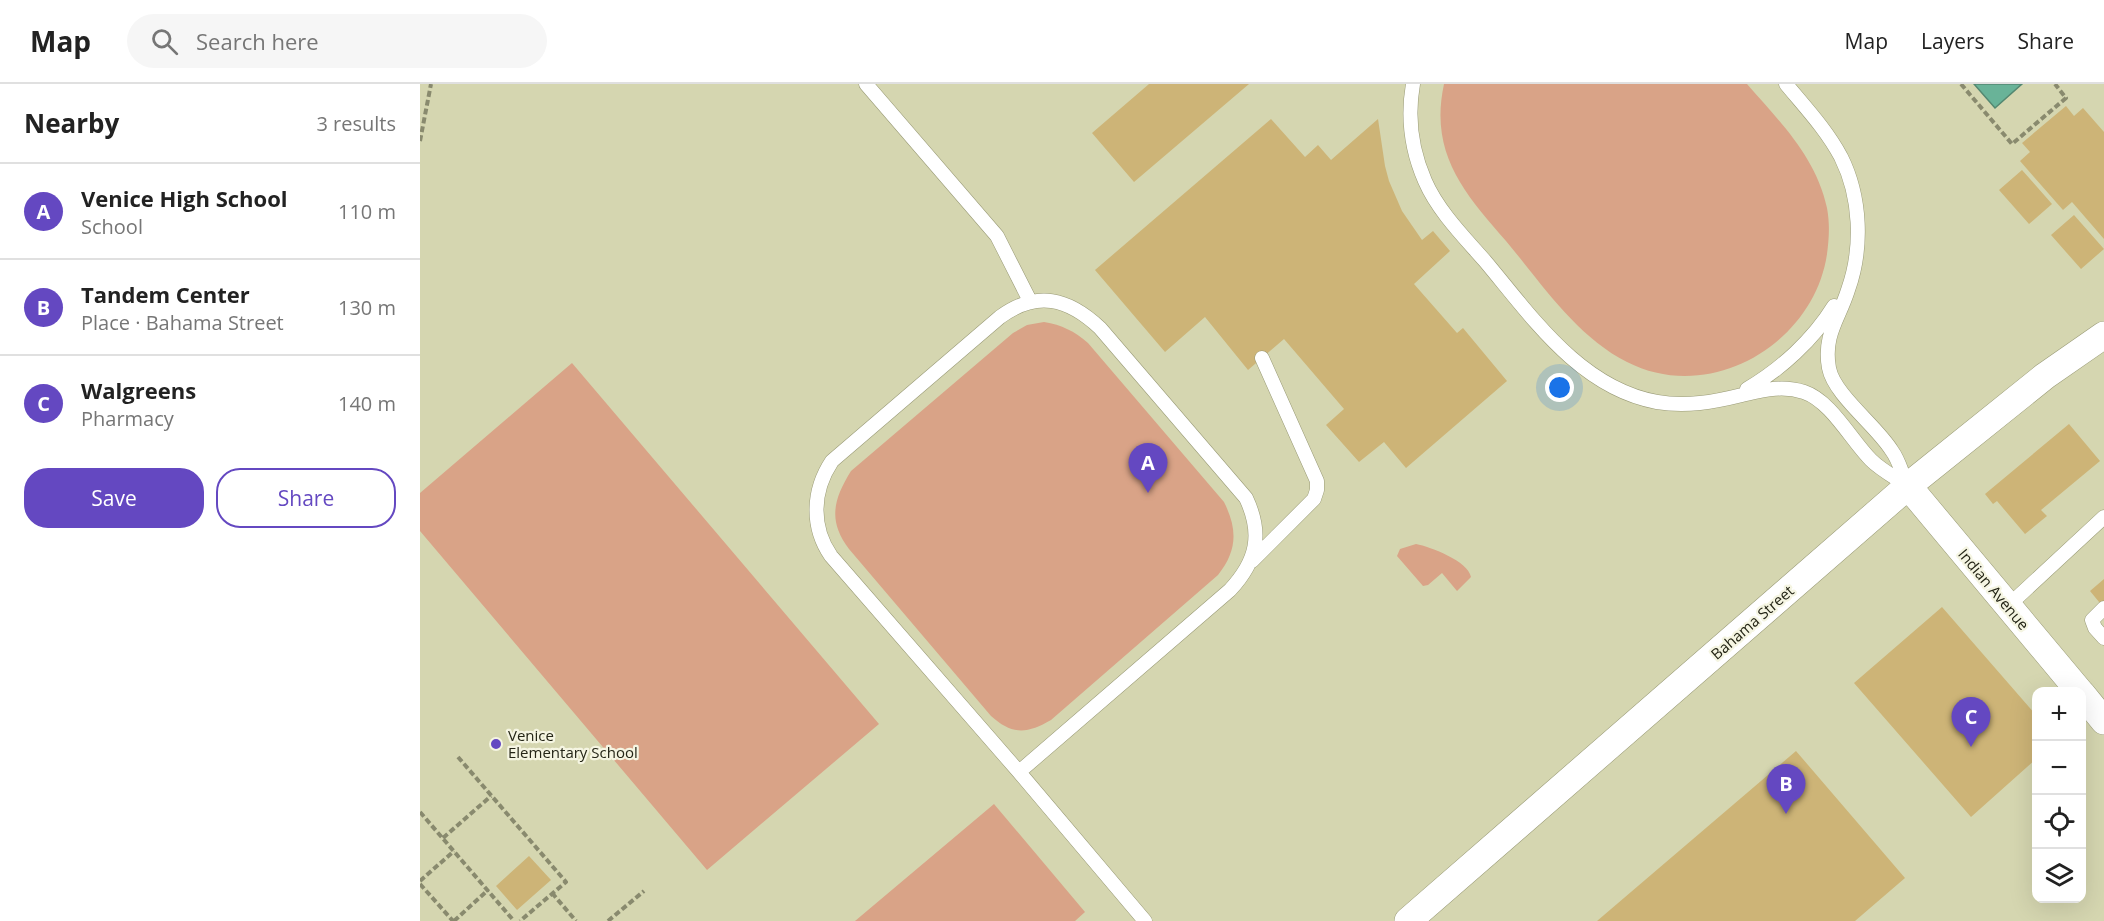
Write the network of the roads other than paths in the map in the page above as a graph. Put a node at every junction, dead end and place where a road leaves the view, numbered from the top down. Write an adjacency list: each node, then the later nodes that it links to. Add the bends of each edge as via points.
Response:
1 (866, 84): 5 (lane, via 997,236)
2 (1413, 84): 8 (lane, via 1411,133 1426,184 1448,217 1555,342 1588,372 1626,393 1678,405)
3 (1786, 84): 4 (lane, via 1829,137 1850,179 1858,225)
4 (1854, 270): 8 (lane, via 1831,311 1805,342 1759,382); 9 (lane, via 1829,336 1830,370 1838,386 1893,451)
5 (1030, 301): 11 (lane, via 1057,302 1089,318 1238,487 1255,519 1256,541); 16 (lane, via 1000,317 838,455 824,473 816,504 819,533 831,556)
6 (2104, 335): 9 (street, Bahama Street, via 2045,376)
7 (1262, 358): 11 (lane, via 1317,481 1317,490 1314,499)
8 (1719, 399): 9 (lane, via 1766,388 1807,393 1830,411 1872,461)
9 (1908, 486): 12 (street, Indian Avenue); 18 (street, Bahama Street)
10 (2104, 518): 12 (lane)
11 (1250, 564): 16 (lane, via 1230,590)
12 (2008, 606): 15 (street, Indian Avenue)
13 (2104, 608): 14 (lane, via 2092,620)
14 (2104, 638)
15 (2090, 701)
16 (1019, 772): 17 (lane)
17 (1145, 921)
18 (1408, 921)

